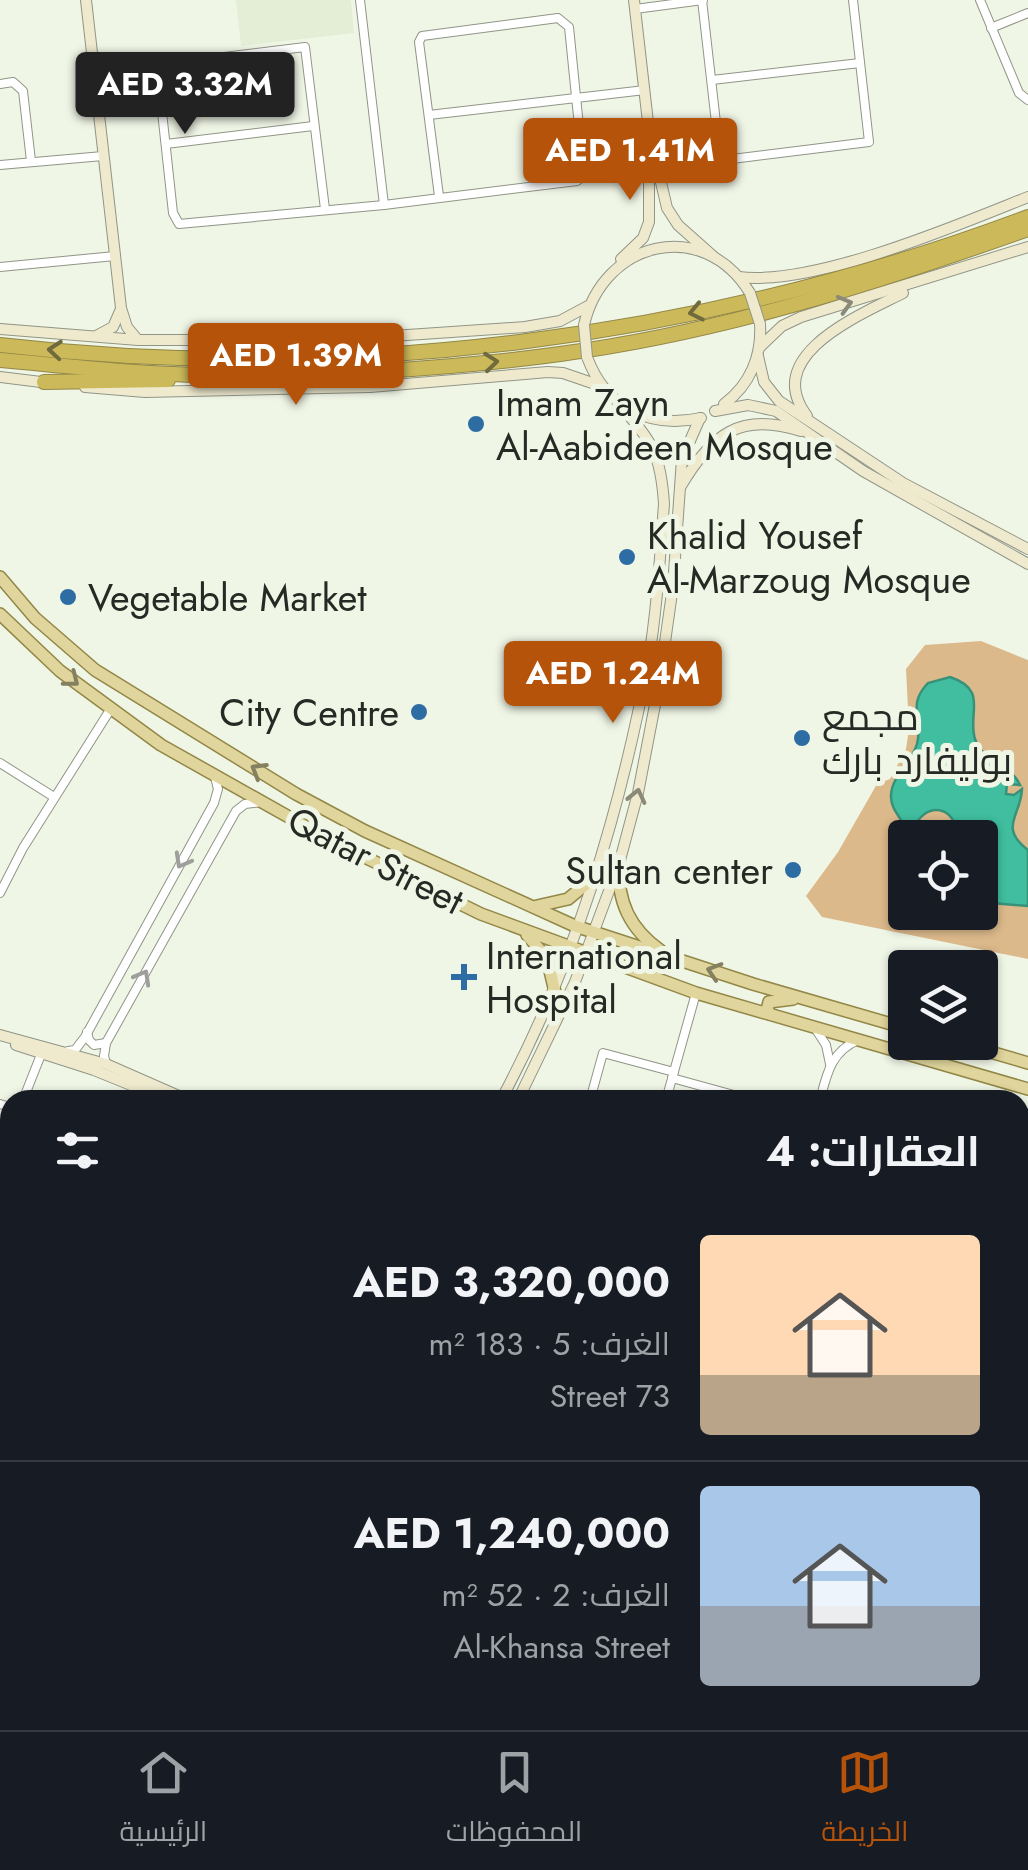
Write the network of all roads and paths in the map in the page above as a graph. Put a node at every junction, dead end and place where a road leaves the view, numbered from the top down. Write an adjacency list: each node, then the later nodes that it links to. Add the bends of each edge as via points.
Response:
1 (86, 0): 11 (main road)
2 (360, 0): 26 (street)
3 (702, 0): 6 (street); 12 (street)
4 (853, 0): 9 (street)
5 (980, 0): 8 (street)
6 (635, 4): 14 (main road)
7 (1028, 12): 8 (street)
8 (990, 28): 16 (street)
9 (860, 63): 12 (street); 12 (street, via 870,134 861,145 722,158)
10 (156, 66): 11 (street); 18 (street, via 305,47); 20 (street)
11 (94, 73): 21 (main road)
12 (712, 80)
13 (0, 84): 22 (street, via 14,82 23,91)
14 (645, 90): 15 (street); 19 (main road)
15 (578, 98): 17 (street); 17 (street, via 569,27 558,18 422,36); 24 (street, via 584,176 577,181)
16 (1028, 100)
17 (428, 115): 24 (street)
18 (313, 126): 20 (street); 27 (street)
19 (650, 131): 32 (main road, via 668,208); 34 (main road, via 649,222 643,238)
20 (166, 144): 27 (street, via 179,224)
21 (104, 156): 22 (street); 31 (main road)
22 (31, 161): 23 (street)
23 (0, 164)
24 (439, 196): 26 (street)
25 (1028, 197): 36 (main road, via 924,237 797,274)
26 (384, 205): 27 (street)
27 (325, 209)
28 (1028, 217): 42 (highway, one-way to 42, via 913,258 771,296 485,347 250,360)
29 (1028, 229): 45 (highway, one-way to 29, via 445,366 563,354 743,318)
30 (1028, 248): 35 (main road)
31 (115, 256): 33 (street); 38 (main road)
32 (714, 257): 34 (main road, via 658,248 630,257); 36 (main road)
33 (0, 266)
34 (608, 275): 37 (main road)
35 (942, 276): 43 (main road, one-way to 35, via 801,317); 52 (main road, via 832,332 799,363 795,391)
36 (739, 277): 43 (main road, bridge, via 760,324)
37 (588, 306): 41 (main road, via 545,324 445,334); 48 (main road, bridge, via 587,357)
38 (121, 308): 40 (main road, via 113,327); 41 (main road)
39 (0, 328): 40 (main road)
40 (96, 336): 41 (main road)
41 (138, 340)
42 (0, 345)
43 (759, 351): 50 (main road, via 749,378); 52 (main road, via 768,391)
44 (0, 360): 45 (highway)
45 (201, 375): 47 (highway)
46 (0, 377): 47 (main road)
47 (44, 382): 48 (main road, via 172,392 446,383 548,372)
48 (601, 386): 49 (main road)
49 (618, 404): 51 (main road, via 658,421); 67 (main road, via 654,446 664,504 648,661)
50 (715, 411): 51 (main road); 52 (main road, via 764,406)
51 (700, 418): 53 (main road, via 682,459)
52 (814, 430): 53 (main road, via 765,423 722,434); 54 (main road); 55 (main road, via 863,471)
53 (680, 487): 66 (main road, one-way to 53, via 659,684)
54 (1028, 549)
55 (1028, 564)
56 (0, 577): 65 (main road, Qatar Street, one-way to 56, via 296,794 125,690 35,618)
57 (0, 614): 58 (main road, Qatar Street, one-way to 58)
58 (110, 710): 60 (main road, Qatar Street); 61 (street)
59 (0, 763): 61 (street)
60 (213, 773): 62 (main road, Qatar Street); 63 (street)
61 (54, 797): 68 (street)
62 (264, 802): 63 (street); 64 (main road, Qatar Street)
63 (225, 805): 84 (street, one-way to 84); 87 (street, one-way to 63)
64 (328, 839): 65 (main road, via 340,838 371,855 382,853); 71 (main road, Qatar Street)
65 (388, 841): 69 (main road, Qatar Street)
66 (619, 864): 72 (main road); 75 (main road, via 630,922)
67 (597, 875): 69 (main road, via 568,899); 70 (main road)
68 (0, 893)
69 (532, 907): 70 (main road, Qatar Street)
70 (580, 928): 72 (main road, Qatar Street); 73 (main road)
71 (524, 932): 73 (main road, Qatar Street); 77 (main road, via 546,958)
72 (596, 933): 74 (main road); 75 (main road, Qatar Street)
73 (572, 950): 74 (main road, Qatar Street); 77 (main road)
74 (586, 955): 78 (main road, Qatar Street); 104 (main road)
75 (678, 960): 76 (main road, Qatar Street, one-way to 75)
76 (753, 984): 79 (main road, Qatar Street); 80 (main road, via 753,1002)
77 (554, 992): 103 (main road)
78 (696, 993): 80 (main road, Qatar Street); 97 (street)
79 (808, 999): 81 (main road, via 775,999 767,1006); 82 (main road, Qatar Street)
80 (728, 1002): 81 (main road, Qatar Street)
81 (770, 1014): 83 (main road, Qatar Street)
82 (888, 1023)
83 (815, 1028): 86 (main road, Qatar Street); 96 (street)
84 (88, 1032): 87 (street, via 91,1044); 90 (street)
85 (0, 1038): 89 (main road); 90 (main road)
86 (859, 1040): 88 (main road, Qatar Street); 96 (street)
87 (106, 1044): 95 (street)
88 (888, 1048)
89 (42, 1052): 100 (street); 101 (main road)
90 (68, 1052): 95 (main road)
91 (998, 1054): 92 (main road)
92 (1007, 1057): 94 (main road); 98 (main road, via 978,1057 973,1066)
93 (928, 1060): 98 (main road, Qatar Street)
94 (1028, 1063)
95 (106, 1064): 102 (main road)
96 (830, 1064): 108 (street)
97 (673, 1075): 105 (street, via 603,1053); 106 (street); 107 (street)
98 (980, 1075): 99 (main road, Qatar Street)
99 (1028, 1089)
100 (26, 1090)
101 (142, 1090)
102 (165, 1090)
103 (506, 1090)
104 (523, 1090)
105 (593, 1090)
106 (669, 1090)
107 (706, 1090)
108 (823, 1090)

